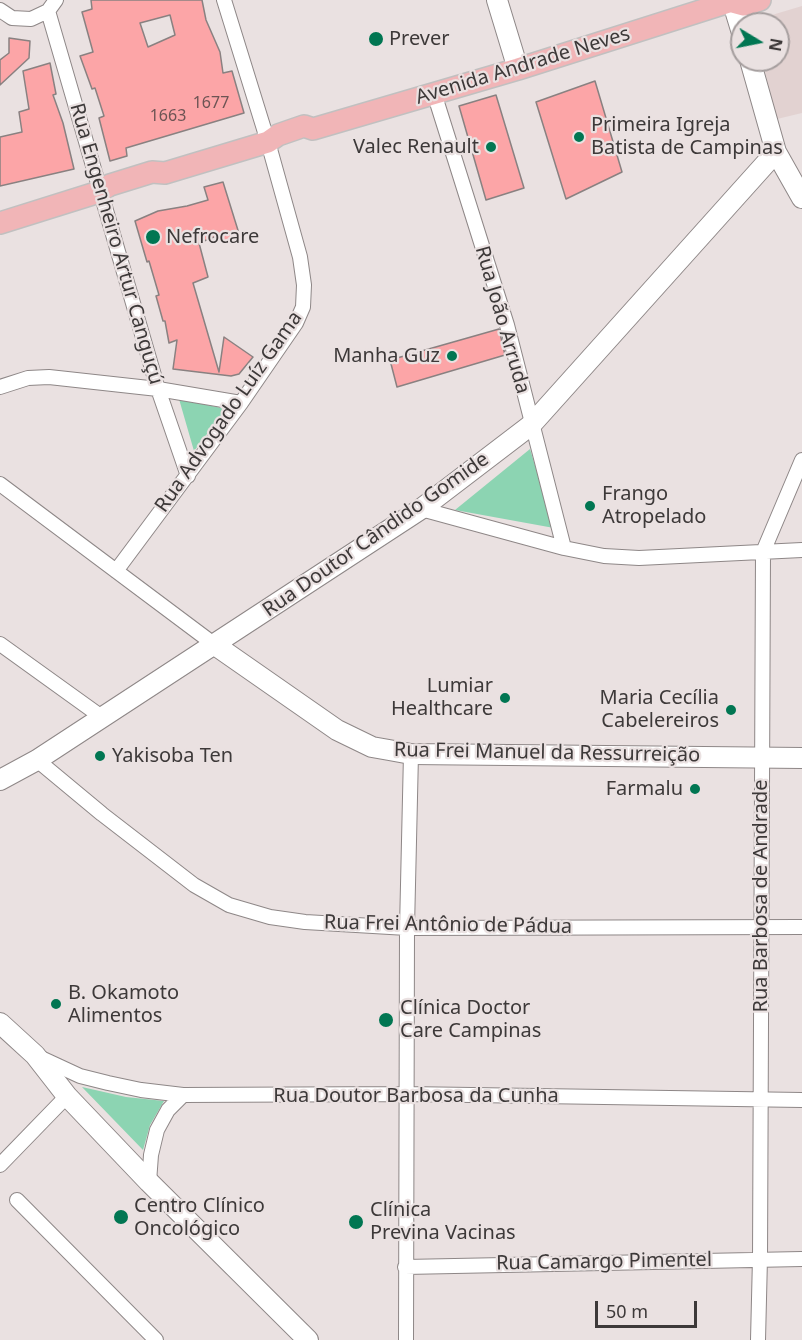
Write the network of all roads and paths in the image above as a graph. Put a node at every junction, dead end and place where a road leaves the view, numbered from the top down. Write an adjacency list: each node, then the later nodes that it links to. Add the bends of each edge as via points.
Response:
1 (224, 0): 10 (street, Rua Advogado Luíz Gama)
2 (497, 0): 7 (street)
3 (760, 0): 4 (main road, Avenida Andrade Neves, via 744,5)
4 (733, 1): 7 (main road, Avenida Andrade Neves)
5 (52, 5): 6 (street, via 31,19); 12 (street, Rua Engenheiro Artur Canguçú)
6 (1, 14)
7 (518, 69): 9 (main road, Avenida Andrade Neves)
8 (753, 72): 11 (street)
9 (434, 93): 10 (main road, Avenida Andrade Neves, via 313,129 308,136 279,144); 18 (street, Rua João Arruda, via 507,326)
10 (268, 142): 12 (main road, Avenida Andrade Neves, via 165,173 152,172); 17 (street, Rua Advogado Luíz Gama, via 300,257 305,296 296,323)
11 (776, 152): 13 (street); 18 (street, Rua Doutor Cândido Gomide)
12 (99, 192): 14 (main road, Avenida Andrade Neves); 16 (street, Rua Engenheiro Artur Canguçú)
13 (802, 198)
14 (0, 223)
15 (0, 387): 16 (street, via 28,378 49,377)
16 (158, 389): 17 (street); 20 (street, Rua Engenheiro Artur Canguçú)
17 (241, 403): 20 (street, Rua Advogado Luíz Gama)
18 (531, 424): 22 (street, Rua Doutor Cândido Gomide); 23 (street, Rua João Arruda)
19 (802, 459): 25 (street, Rua Barbosa de Andrade)
20 (188, 476): 26 (street, Rua Advogado Luíz Gama)
21 (0, 484): 26 (street)
22 (421, 509): 23 (street); 28 (street, Rua Doutor Cândido Gomide)
23 (564, 548): 25 (street, via 639,558)
24 (802, 550): 25 (street)
25 (763, 552): 31 (street, Rua Barbosa de Andrade)
26 (116, 571): 28 (street)
27 (0, 644): 29 (street)
28 (215, 645): 29 (street, Rua Doutor Cândido Gomide); 30 (street, Rua Frei Manuel da Ressurreição, via 337,730 372,747)
29 (103, 718): 33 (street, Rua Doutor Cândido Gomide)
30 (411, 754): 31 (street, Rua Frei Manuel da Ressurreição); 37 (street)
31 (761, 758): 32 (street, Rua Frei Manuel da Ressurreição); 35 (street, Rua Barbosa de Andrade)
32 (802, 758)
33 (37, 760): 34 (street, Rua Doutor Cândido Gomide); 37 (street, Rua Frei Antônio de Pádua, via 194,885 229,905 304,922)
34 (0, 780)
35 (762, 926): 36 (street, Rua Frei Antônio de Pádua); 37 (street, Rua Frei Antônio de Pádua); 43 (street, Rua Barbosa de Andrade)
36 (802, 927)
37 (407, 928): 40 (street)
38 (0, 1023): 39 (street)
39 (35, 1055): 41 (street, Rua Doutor Barbosa da Cunha, via 80,1076); 42 (street)
40 (406, 1094): 41 (street, Rua Doutor Barbosa da Cunha); 43 (street, Rua Doutor Barbosa da Cunha); 50 (street)
41 (183, 1095): 46 (street, via 168,1110 157,1130)
42 (67, 1096): 45 (street); 46 (street)
43 (761, 1100): 44 (street, Rua Doutor Barbosa da Cunha); 48 (street, Rua Barbosa de Andrade)
44 (802, 1100)
45 (0, 1165)
46 (149, 1182): 53 (street)
47 (17, 1200): 52 (street)
48 (760, 1258): 49 (street, Rua Camargo Pimentel); 50 (street, Rua Camargo Pimentel); 54 (street, Rua Barbosa de Andrade)
49 (802, 1259)
50 (405, 1267): 51 (street)
51 (404, 1339)
52 (156, 1340)
53 (308, 1340)
54 (758, 1340)

